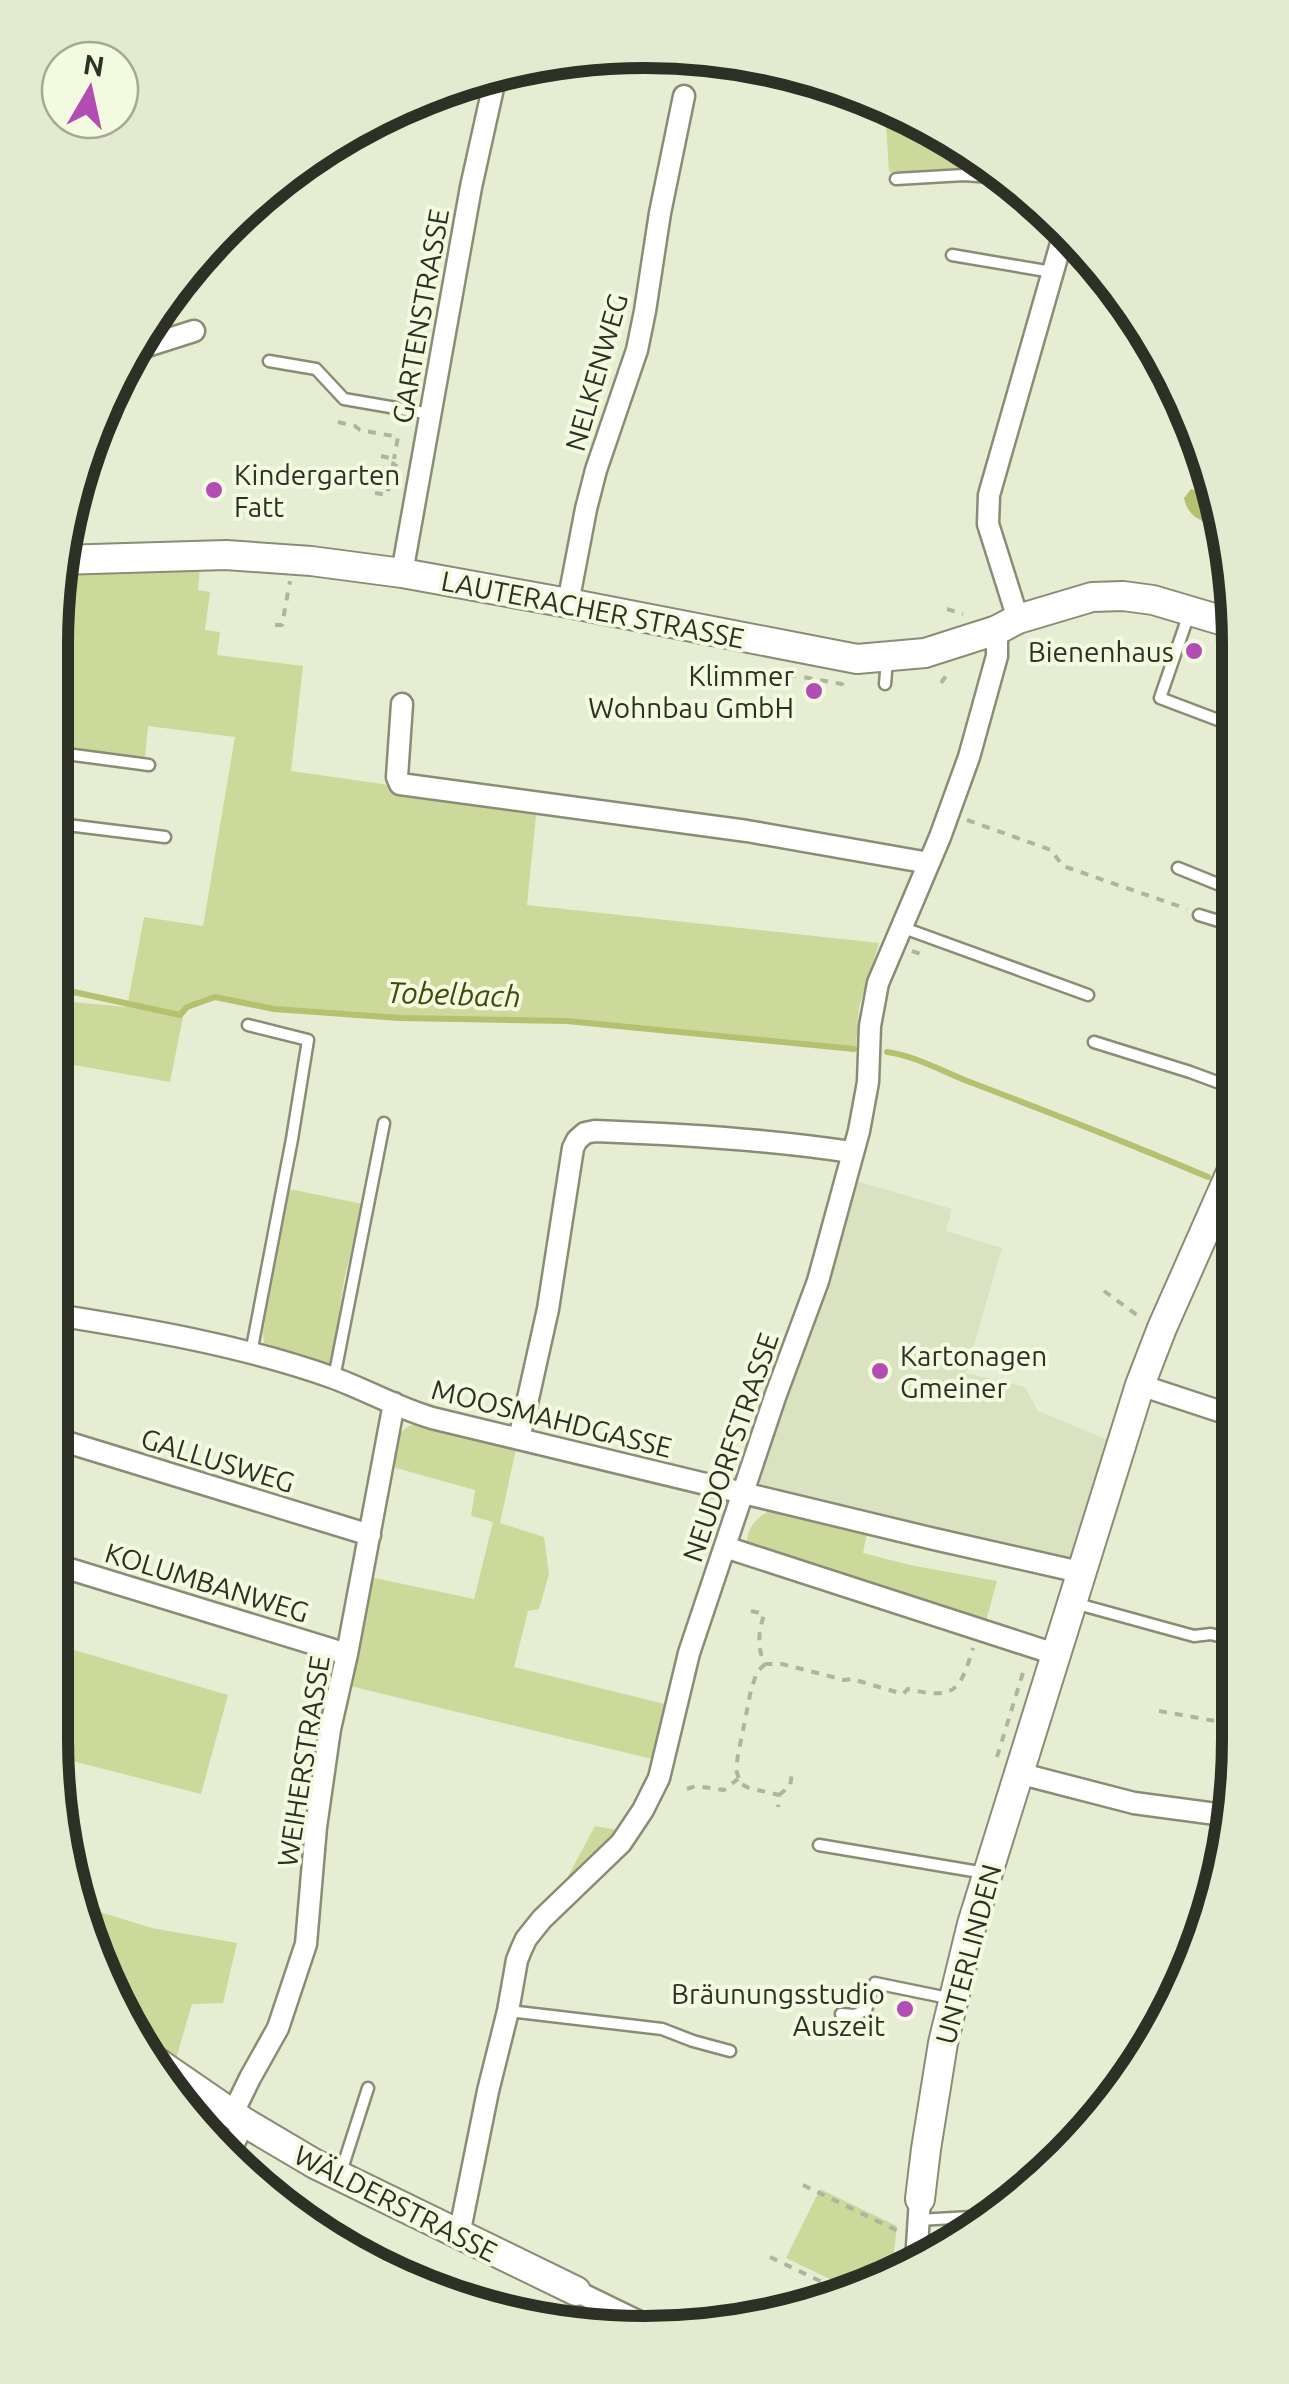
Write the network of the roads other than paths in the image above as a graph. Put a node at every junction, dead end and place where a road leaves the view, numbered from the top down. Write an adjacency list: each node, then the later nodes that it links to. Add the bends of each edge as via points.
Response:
1 (494, 87): 13 (street, GARTENSTRASSE)
2 (684, 96): 16 (street, NELKENWEG, via 646,311 596,470)
3 (981, 176): 4 (lane)
4 (896, 179)
5 (1060, 244): 6 (street)
6 (1059, 247): 7 (lane); 9 (street)
7 (1064, 249)
8 (952, 254): 9 (lane)
9 (1052, 272): 19 (street, via 989,494 988,524)
10 (194, 331): 11 (street)
11 (152, 344)
12 (269, 361): 13 (lane, via 316,369 344,399)
13 (431, 414): 15 (street, GARTENSTRASSE)
14 (74, 560): 15 (main road, LAUTERACHER STRASSE, via 226,555)
15 (410, 578): 16 (main road, LAUTERACHER STRASSE)
16 (568, 603): 19 (main road, LAUTERACHER STRASSE, via 857,659 886,671)
17 (1190, 610): 18 (main road, LAUTERACHER STRASSE); 19 (main road, LAUTERACHER STRASSE, via 1124,596 1092,597); 21 (lane, via 1160,698)
18 (1221, 620)
19 (1008, 624): 26 (street, NEUDORFSTRASSE)
20 (402, 704): 26 (street, via 400,784)
21 (1222, 721)
22 (68, 754): 23 (lane)
23 (149, 765)
24 (68, 825): 25 (lane)
25 (164, 837)
26 (930, 863): 31 (street, NEUDORFSTRASSE)
27 (1178, 868): 28 (lane)
28 (1222, 886)
29 (1196, 915): 30 (lane)
30 (1222, 922)
31 (901, 927): 32 (lane); 37 (street, NEUDORFSTRASSE, via 874,1004 868,1082)
32 (1088, 995)
33 (248, 1025): 42 (lane, via 308,1040)
34 (1094, 1042): 35 (lane)
35 (1222, 1084)
36 (384, 1123): 43 (lane)
37 (851, 1152): 47 (street, via 663,1133 595,1131 577,1140); 49 (street, NEUDORFSTRASSE, via 818,1281)
38 (1222, 1194): 39 (main road, UNTERLINDEN)
39 (1206, 1232): 40 (lane); 44 (main road, UNTERLINDEN)
40 (1222, 1238)
41 (68, 1317): 42 (street, MOOSMAHDGASSE)
42 (251, 1353): 43 (street, MOOSMAHDGASSE)
43 (334, 1378): 45 (street, MOOSMAHDGASSE)
44 (1140, 1385): 46 (street); 53 (main road, UNTERLINDEN)
45 (394, 1403): 47 (street, MOOSMAHDGASSE); 50 (street, WEIHERSTRASSE)
46 (1222, 1412)
47 (519, 1439): 49 (street, MOOSMAHDGASSE)
48 (68, 1443): 50 (street, GALLUSWEG)
49 (744, 1492): 51 (street, NEUDORFSTRASSE); 53 (street, MOOSMAHDGASSE)
50 (370, 1535): 57 (street, WEIHERSTRASSE)
51 (725, 1547): 56 (street); 63 (street, NEUDORFSTRASSE, via 689,1653 659,1778 621,1842 526,1939)
52 (68, 1569): 57 (street, KOLUMBANWEG)
53 (1080, 1572): 54 (main road, UNTERLINDEN)
54 (1071, 1602): 55 (lane, via 1194,1636); 56 (main road, UNTERLINDEN)
55 (1222, 1637)
56 (1043, 1651): 58 (main road, UNTERLINDEN)
57 (347, 1654): 68 (street, WEIHERSTRASSE, via 316,1827 306,1944)
58 (1007, 1767): 59 (street, via 1134,1804); 61 (main road, UNTERLINDEN)
59 (1217, 1814)
60 (819, 1845): 61 (lane)
61 (988, 1874): 62 (main road, UNTERLINDEN)
62 (953, 1999): 64 (lane, via 875,1982 866,2010); 72 (main road, UNTERLINDEN)
63 (508, 2011): 65 (lane, via 662,2029); 73 (street, NEUDORFSTRASSE)
64 (841, 2014)
65 (730, 2051)
66 (176, 2075): 68 (main road, WÄLDERSTRASSE)
67 (368, 2088): 70 (lane)
68 (238, 2118): 69 (street, WEIHERSTRASSE); 70 (main road, WÄLDERSTRASSE)
69 (232, 2143)
70 (340, 2176): 73 (main road, WÄLDERSTRASSE)
71 (969, 2216): 72 (lane)
72 (914, 2217): 74 (street, UNTERLINDEN)
73 (459, 2235): 75 (main road, WÄLDERSTRASSE)
74 (915, 2249)
75 (587, 2293): 76 (lane); 77 (street, WÄLDERSTRASSE)
76 (585, 2313)
77 (638, 2316)

